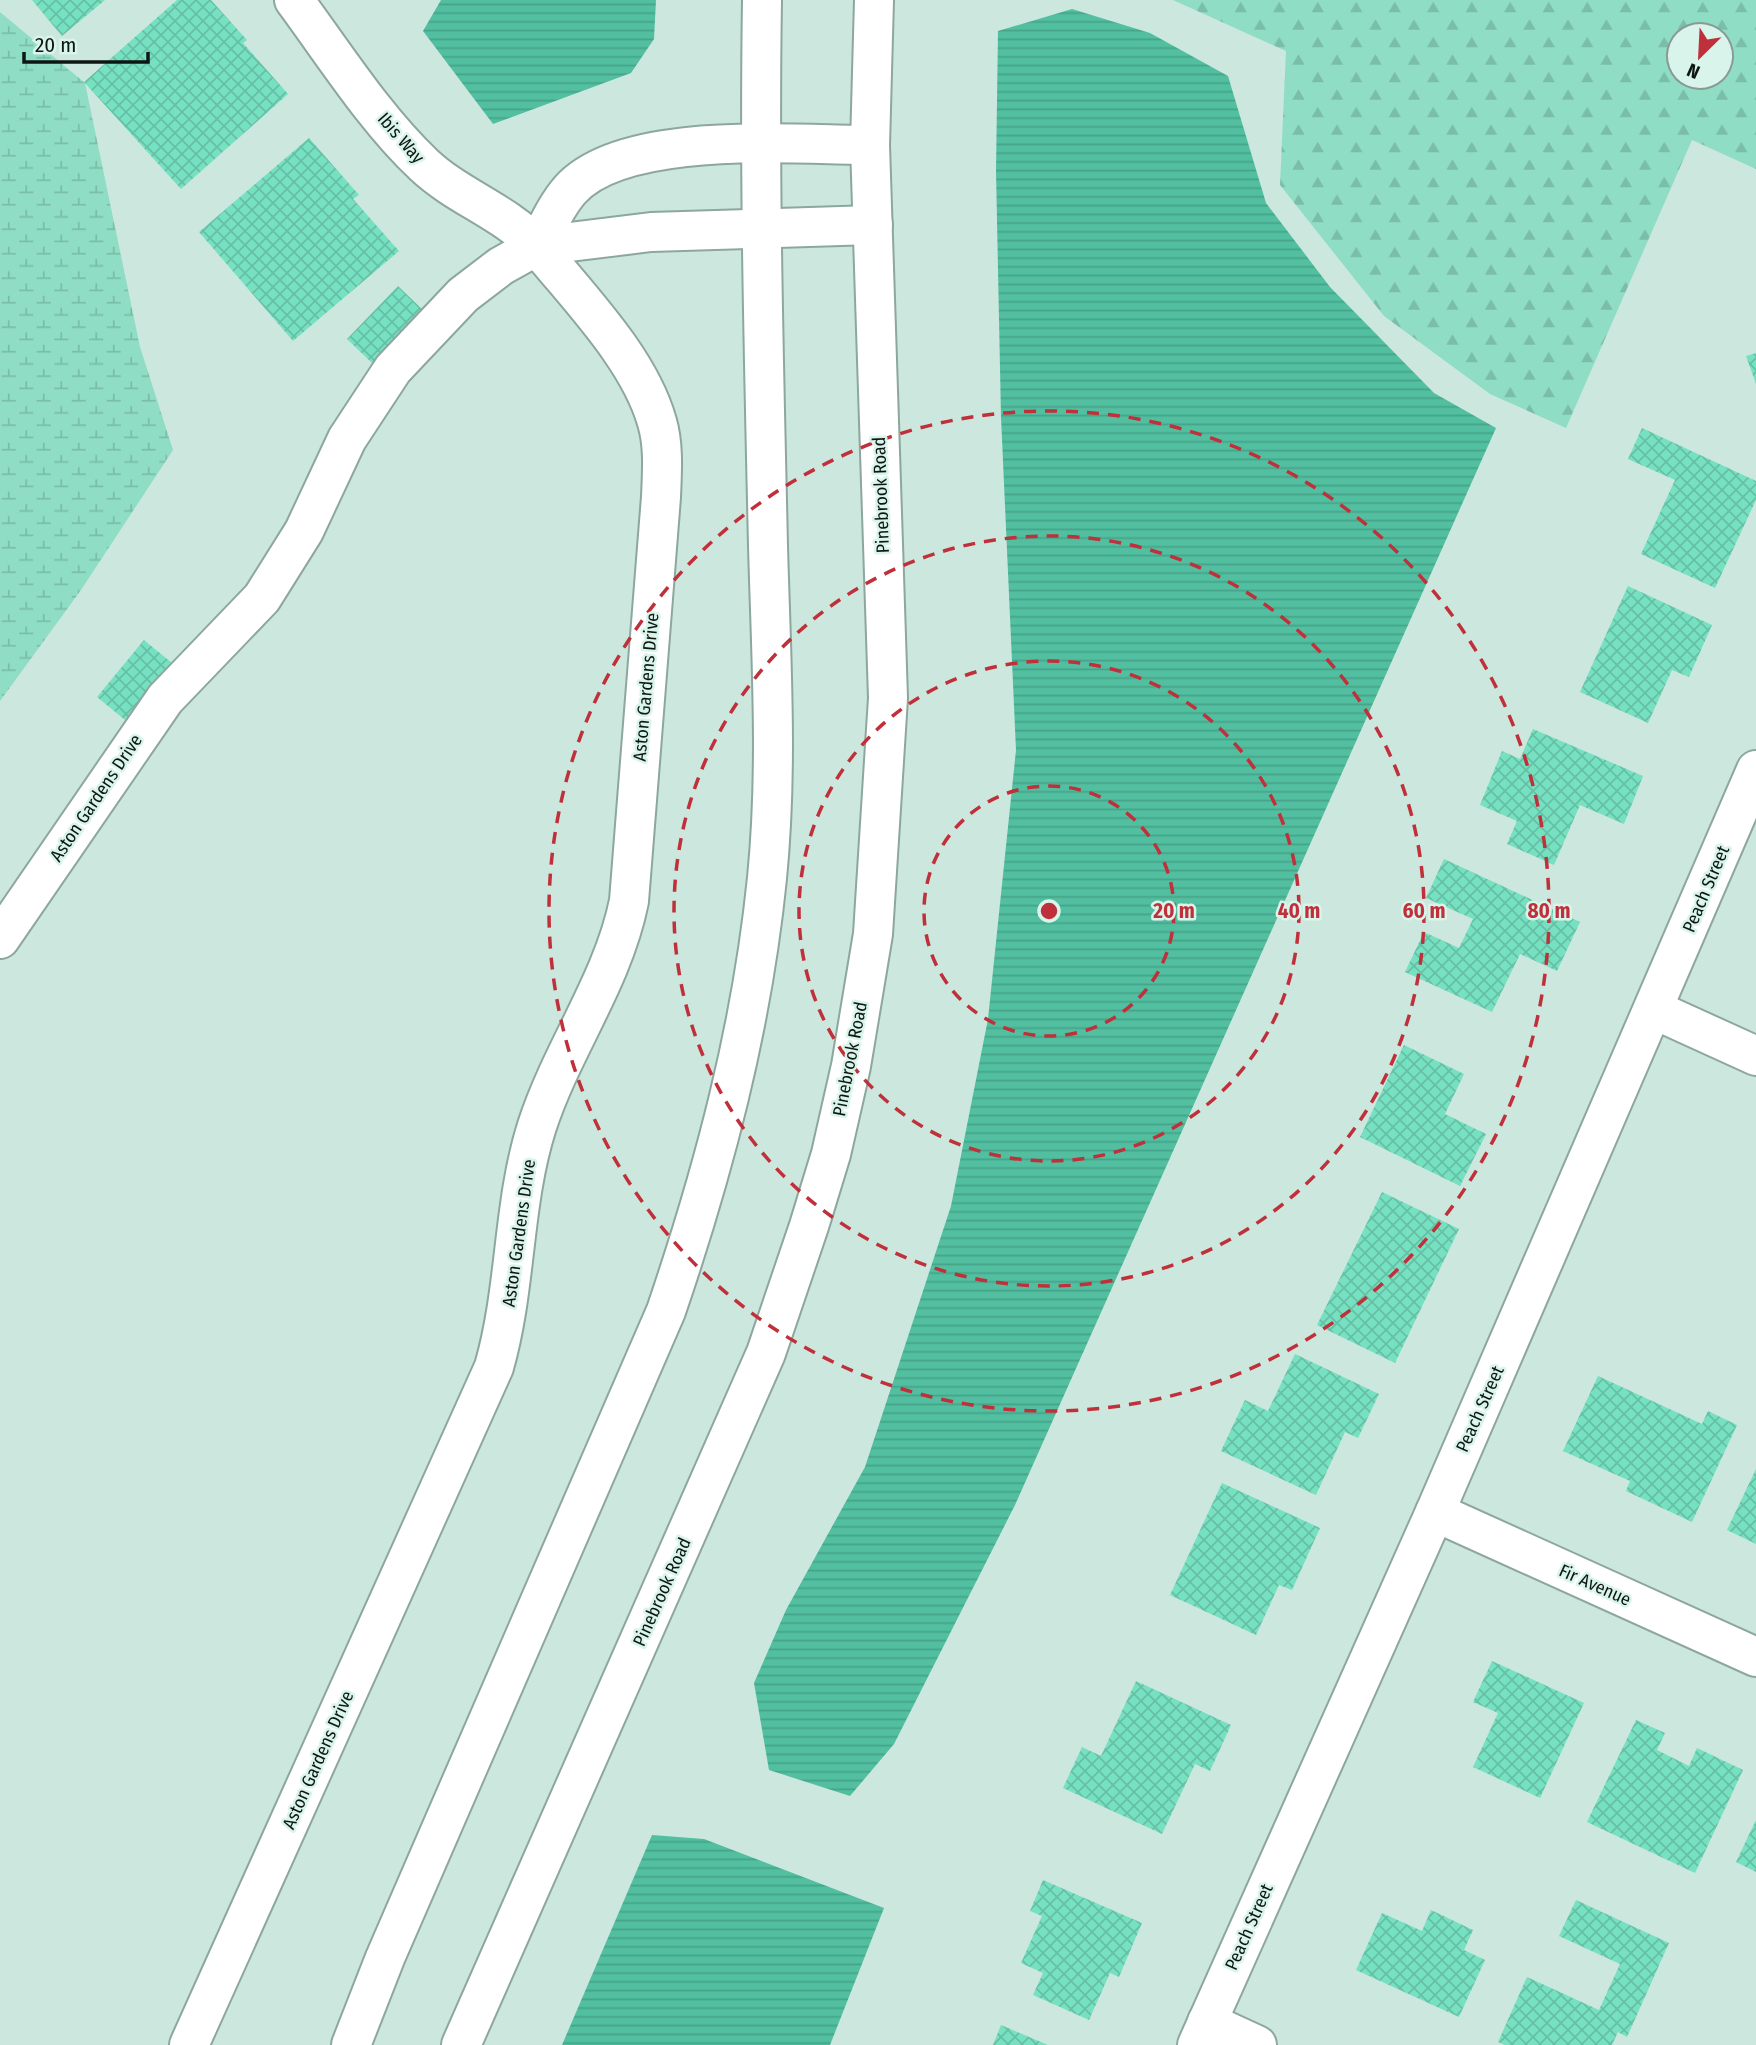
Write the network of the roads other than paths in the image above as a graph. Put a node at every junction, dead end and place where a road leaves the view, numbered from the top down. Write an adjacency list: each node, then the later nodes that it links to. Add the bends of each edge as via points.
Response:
1 (294, 0): 8 (street, Ibis Way, via 401,142 426,166 500,213)
2 (762, 0): 4 (street)
3 (874, 0): 5 (street, Pinebrook Road)
4 (760, 145): 5 (street); 7 (street); 8 (street, via 635,154 608,164 570,190)
5 (870, 145): 6 (street, Pinebrook Road)
6 (873, 225): 7 (street, Aston Gardens Drive); 18 (street, Pinebrook Road, via 888,698 873,934 842,1104 809,1226 761,1365)
7 (761, 227): 8 (street, Aston Gardens Drive, via 651,232); 17 (street, via 774,766 765,891 734,1079 696,1224 666,1311)
8 (537, 246): 10 (street, Aston Gardens Drive, via 463,295 393,369 347,439 304,531 262,598 165,699); 16 (street, Aston Gardens Drive, via 608,334 645,390 658,423 661,497 626,914 613,957 536,1128 521,1192 510,1301 494,1367)
9 (1756, 770): 11 (street, Peach Street)
10 (0, 939)
11 (1655, 1010): 12 (street); 13 (street, Peach Street)
12 (1756, 1056)
13 (1435, 1512): 14 (street, Fir Avenue); 15 (street, Peach Street)
14 (1756, 1657)
15 (1202, 2034): 19 (street)
16 (189, 2045)
17 (351, 2045)
18 (461, 2045)
19 (1257, 2045)

